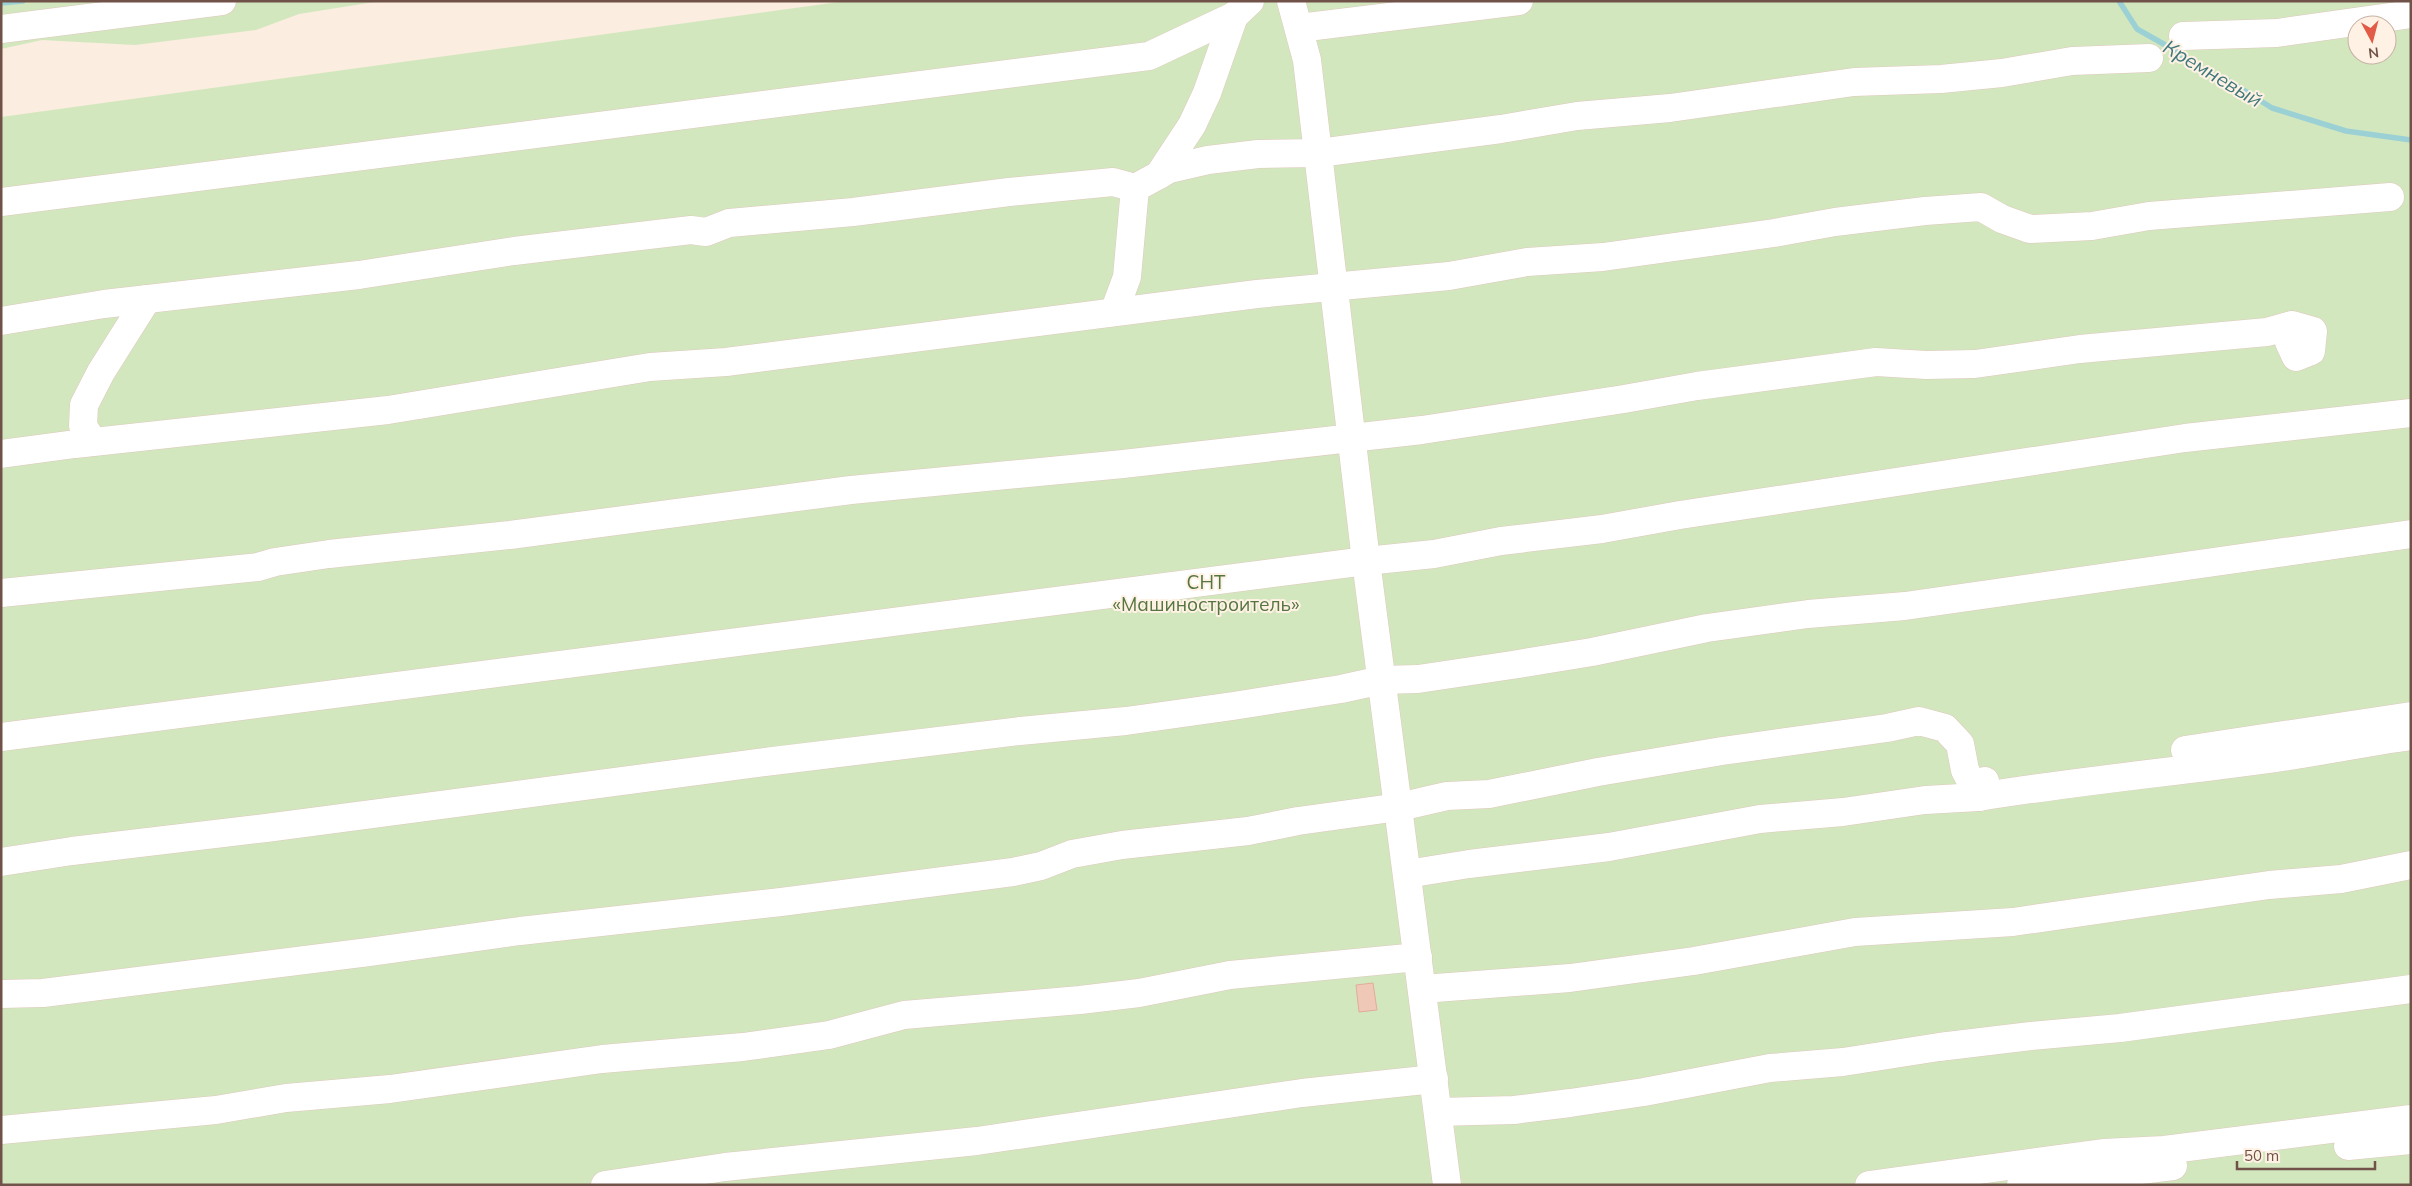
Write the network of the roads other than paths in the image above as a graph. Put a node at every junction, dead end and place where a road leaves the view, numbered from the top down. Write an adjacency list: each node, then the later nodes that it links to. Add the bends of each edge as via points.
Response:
1 (222, 1): 7 (lane)
2 (1291, 1): 6 (lane)
3 (1519, 1): 6 (lane)
4 (1242, 9): 11 (lane, via 1192,125); 14 (lane, via 1149,56)
5 (2411, 14): 8 (lane, via 2277,33)
6 (1298, 28): 10 (lane, via 1307,60)
7 (1, 29)
8 (2183, 36)
9 (2149, 58): 10 (lane, via 2072,61 1941,79 1854,82)
10 (1319, 152): 11 (lane, via 1208,160 1169,169); 15 (lane)
11 (1159, 175): 12 (lane)
12 (1135, 188): 16 (lane, via 1114,182 729,223 706,232 672,232 514,251 359,275); 17 (lane, via 1127,277)
13 (2390, 196): 15 (lane, via 2149,216 2092,226 2030,229 2002,219 1981,206 1835,222 1774,234 1603,258 1526,262 1449,276)
14 (1, 202)
15 (1335, 286): 17 (lane); 21 (lane)
16 (147, 299): 18 (lane); 22 (lane, via 84,405 84,426)
17 (1114, 312): 22 (lane, via 726,362 650,367 388,410)
18 (1, 321)
19 (2292, 325): 21 (lane, via 2267,332 2080,349 1975,364 1876,362)
20 (2411, 413): 25 (lane, via 2186,438 1501,541 1434,554)
21 (1352, 439): 25 (lane); 26 (lane, via 851,490 510,535 329,554 258,567)
22 (93, 442): 23 (lane)
23 (1, 454)
24 (2411, 534): 27 (lane, via 1914,605 1808,614 1707,628 1512,665 1418,679)
25 (1366, 561): 27 (lane); 29 (lane)
26 (1, 593)
27 (1382, 680): 32 (lane); 33 (lane, via 1243,705 1126,721 773,761 266,828 81,849)
28 (2411, 716): 31 (lane, via 2220,746 2006,774 1984,781)
29 (1, 736)
30 (2411, 736): 31 (lane, via 2256,761 2062,783)
31 (1979, 797): 32 (lane, via 1965,770 1960,744 1945,728 1919,721 1666,760 1489,794 1447,796); 35 (lane, via 1760,819 1608,847)
32 (1399, 807): 35 (lane); 39 (lane, via 1298,820 1248,831 1122,845 1072,854 1013,872 948,881 52,991)
33 (1, 862)
34 (2411, 865): 37 (lane, via 2341,879 2269,885 2013,922 1855,932 1694,961 1570,978)
35 (1407, 874): 36 (lane)
36 (1418, 957): 37 (lane); 43 (lane, via 1230,975 1139,993 1080,1000 904,1015 829,1035 743,1047 602,1059 390,1089 286,1098 216,1110)
37 (1422, 989): 40 (lane)
38 (2411, 989): 41 (lane, via 2148,1025 1770,1068 1644,1092 1514,1110)
39 (1, 994)
40 (1434, 1078): 41 (lane); 45 (lane, via 1302,1093 978,1141 725,1167)
41 (1438, 1112): 46 (lane)
42 (2411, 1119): 47 (lane, via 2164,1150 2103,1153)
43 (1, 1130)
44 (2411, 1140): 48 (lane)
45 (604, 1185)
46 (1447, 1185)
47 (1869, 1185)
48 (2021, 1185)

